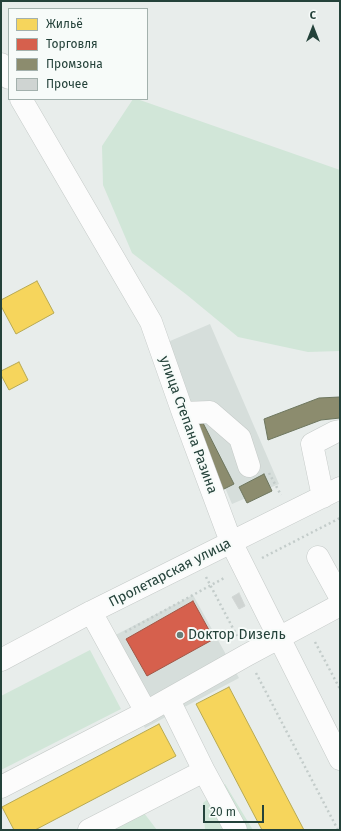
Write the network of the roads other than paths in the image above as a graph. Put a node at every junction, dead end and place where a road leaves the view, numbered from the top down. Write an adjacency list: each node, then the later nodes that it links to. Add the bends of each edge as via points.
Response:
1 (1, 64): 2 (street)
2 (8, 76)
3 (23, 100): 4 (street, улица Степана Разина, via 151,322)
4 (183, 413): 6 (street, via 210,412 240,438); 8 (street, улица Степана Разина)
5 (340, 431): 7 (street, via 312,444)
6 (250, 466)
7 (332, 492): 8 (street, Пролетарская улица)
8 (231, 542): 12 (street, Пролетарская улица); 13 (street, улица Степана Разина)
9 (318, 557): 10 (street)
10 (340, 597)
11 (340, 605): 13 (street)
12 (91, 612): 14 (street, Пролетарская улица); 16 (street)
13 (279, 637): 15 (street); 17 (street, улица Степана Разина)
14 (1, 660)
15 (169, 700): 16 (street); 18 (street)
16 (146, 712): 19 (street)
17 (340, 759)
18 (204, 771): 20 (street); 21 (street)
19 (1, 787)
20 (89, 830)
21 (236, 830)

